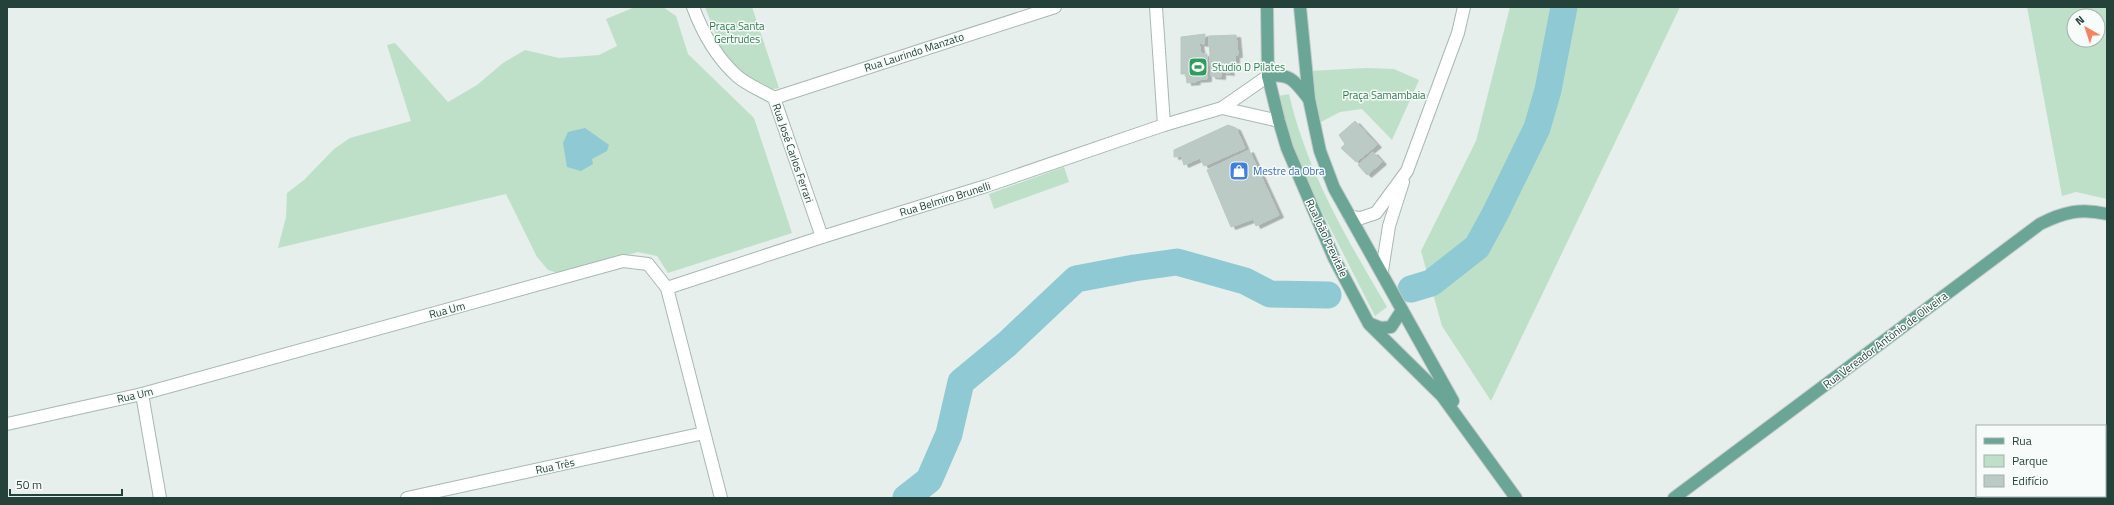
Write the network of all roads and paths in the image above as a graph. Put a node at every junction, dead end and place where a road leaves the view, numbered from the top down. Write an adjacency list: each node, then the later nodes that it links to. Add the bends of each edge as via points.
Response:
1 (693, 7): 8 (street, Rua José Carlos Ferrari, via 701,30 715,53 738,77)
2 (1055, 7): 8 (street, Rua Laurindo Manzato)
3 (1156, 7): 12 (street)
4 (1267, 7): 7 (main road, Rua João Previtale)
5 (1300, 7): 9 (main road, Rua João Previtale)
6 (1464, 7): 13 (street, via 1458,33)
7 (1268, 76): 9 (main road, via 1289,77); 10 (street, Rua Belmiro Brunelli); 11 (main road, Rua João Previtale)
8 (774, 98): 16 (street, Rua José Carlos Ferrari)
9 (1309, 99): 15 (main road, Rua João Previtale, via 1320,151 1334,188)
10 (1222, 108): 11 (street, Rua Belmiro Brunelli); 12 (street, Rua Belmiro Brunelli)
11 (1279, 121): 20 (main road, Rua João Previtale, via 1287,148 1334,258)
12 (1164, 125): 16 (street, Rua Belmiro Brunelli, via 986,186)
13 (1407, 171): 15 (street, via 1376,212 1361,218); 17 (street, via 1390,226)
14 (2107, 214): 30 (main road, Rua Vereador Antônio de Oliveira, via 2090,210 2062,213 2040,224)
15 (1350, 217): 17 (main road, Rua João Previtale)
16 (822, 237): 18 (street, Rua Belmiro Brunelli)
17 (1382, 271): 19 (main road, Rua João Previtale)
18 (667, 288): 21 (street, Rua Um, via 648,264 623,261); 24 (street, Rua Um)
19 (1402, 310): 20 (main road, via 1391,327 1381,328); 23 (main road, Rua João Previtale)
20 (1370, 324): 23 (main road, Rua João Previtale, via 1442,396)
21 (142, 394): 22 (street, Rua Um); 26 (street)
22 (7, 424)
23 (1469, 431): 29 (main road, Rua João Previtale)
24 (704, 433): 25 (street, Rua Três); 28 (street, Rua Um)
25 (454, 493): 27 (street, Rua Três)
26 (160, 498)
27 (407, 498)
28 (721, 498)
29 (1516, 498)
30 (1674, 498)

